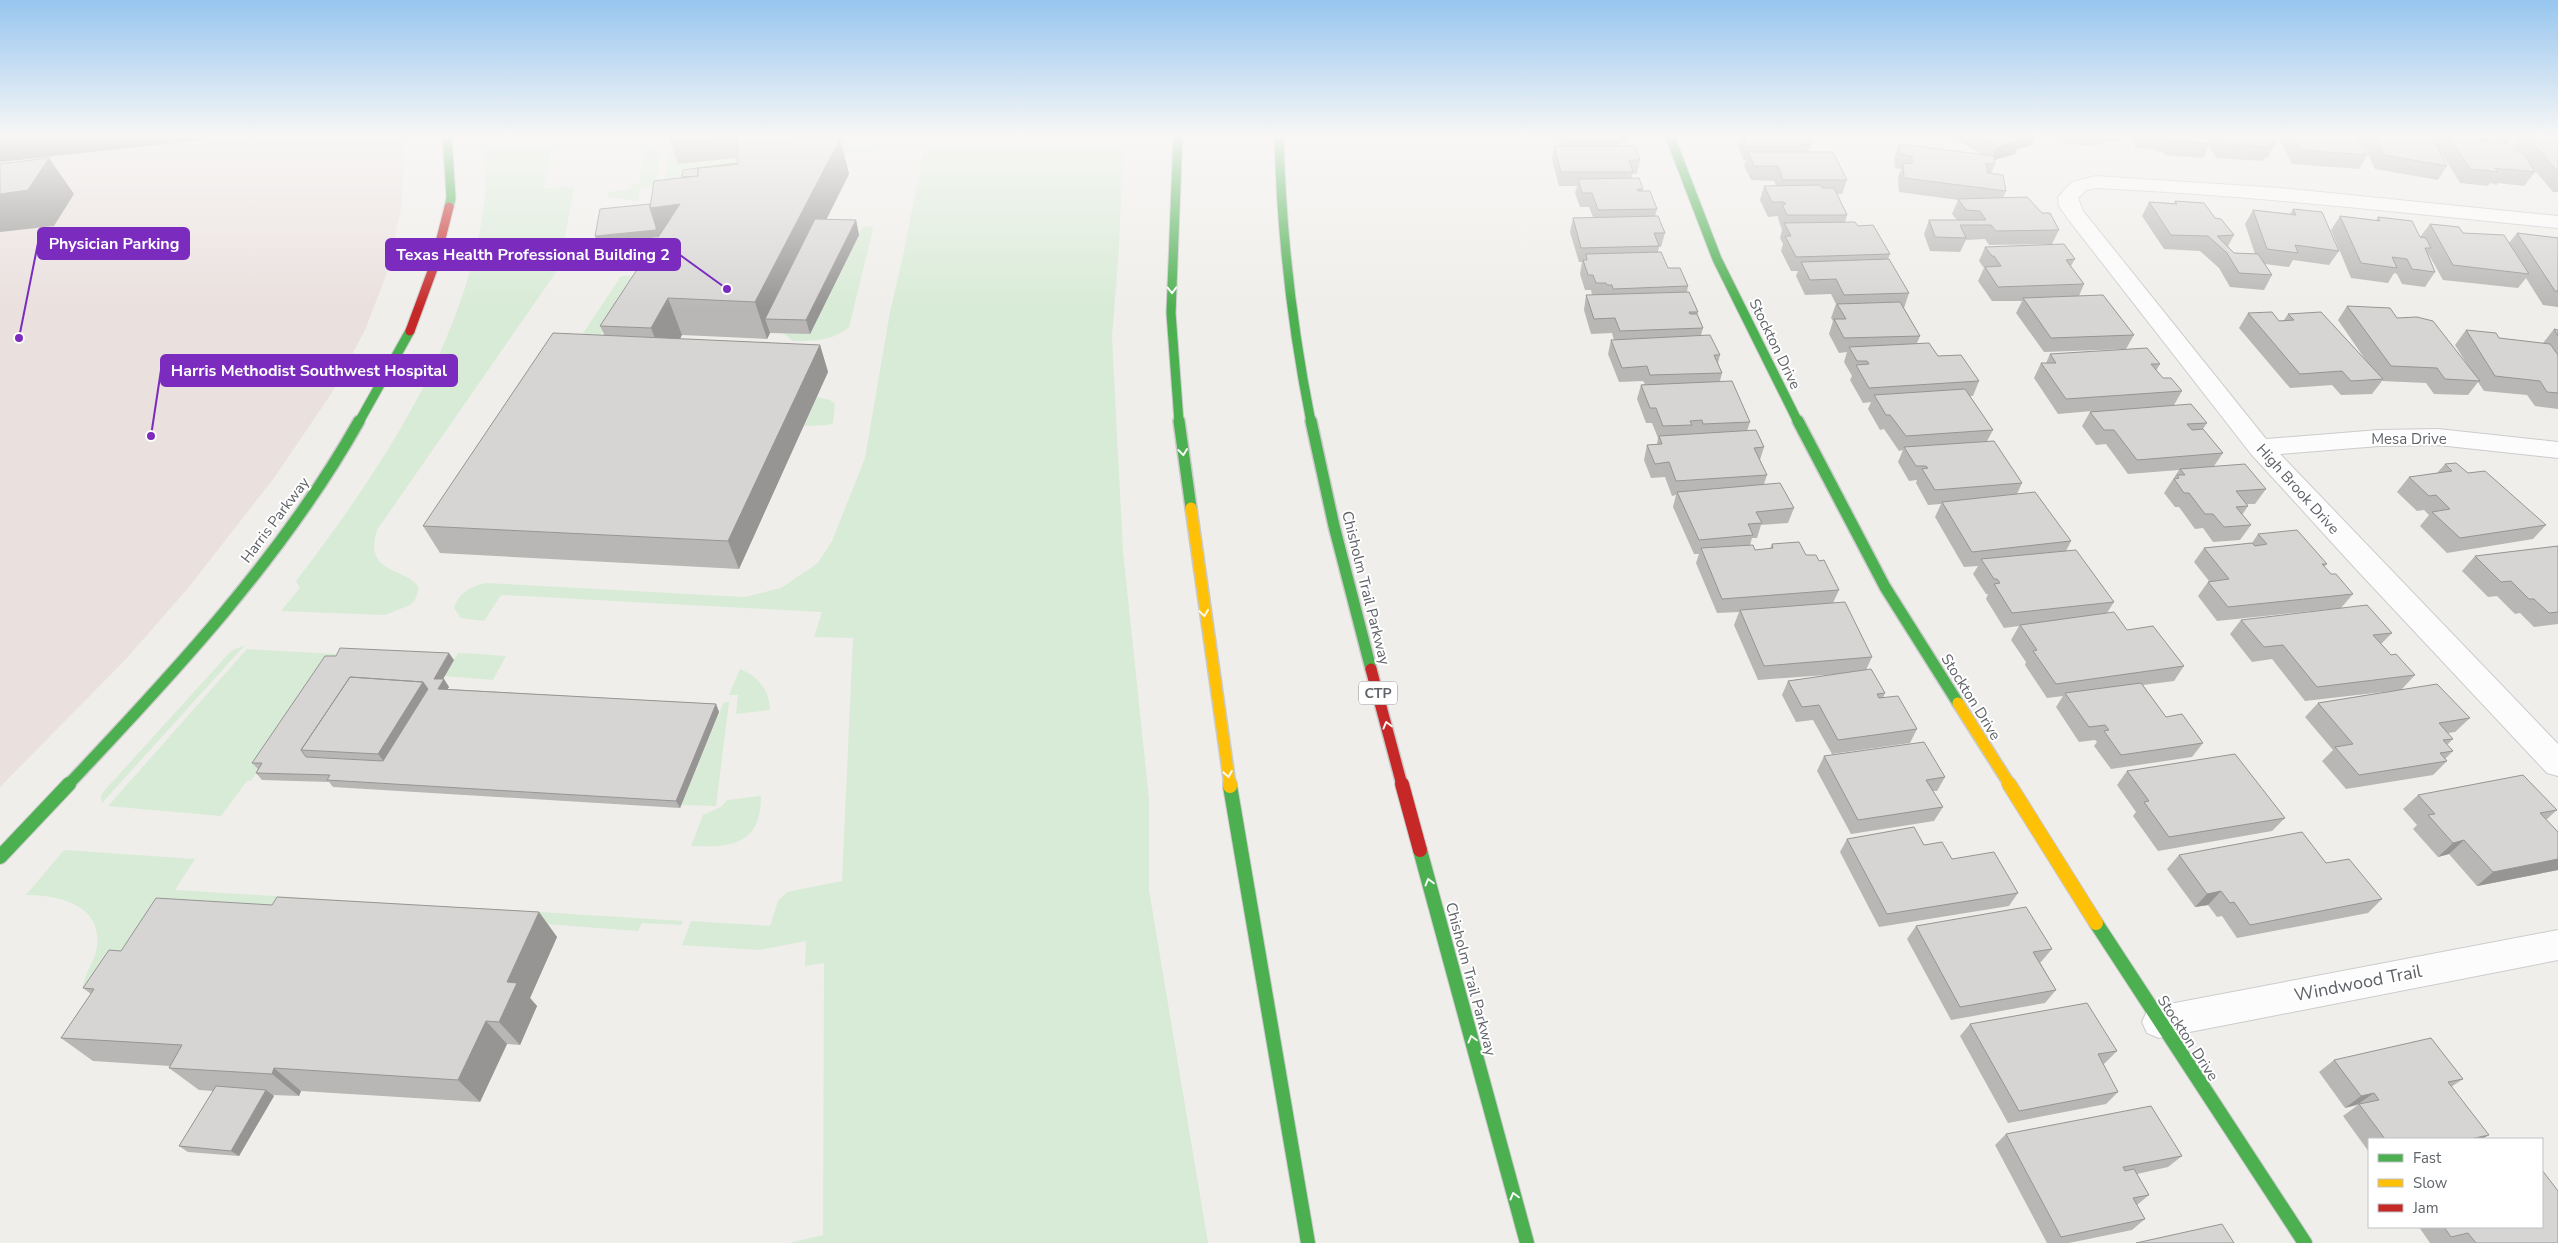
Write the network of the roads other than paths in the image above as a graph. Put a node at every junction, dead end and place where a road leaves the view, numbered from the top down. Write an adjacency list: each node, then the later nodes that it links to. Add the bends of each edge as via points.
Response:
1 (451, 192): 13 (main road, Harris Parkway, via 434,266 409,333 307,507 214,623 123,727)
2 (1166, 192): 9 (main road)
3 (1175, 192): 9 (main road)
4 (1281, 192): 17 (main road, Chisholm Trail Parkway / CTP, one-way to 4, via 1331,515 1302,378)
5 (1691, 192): 15 (main road, Stockton Drive, via 1717,259 1885,587)
6 (2071, 192): 10 (street, High Brook Drive, via 2069,206)
7 (2254, 192): 8 (street, High Brook Drive)
8 (2558, 222)
9 (1172, 241): 16 (main road, one-way to 16, via 1173,348 1197,566 1222,743)
10 (2260, 448): 11 (street, Mesa Drive, via 2379,438 2438,437); 12 (street, High Brook Drive)
11 (2558, 450)
12 (2558, 764)
13 (0, 856)
14 (2558, 945): 15 (street, Windwood Trail)
15 (2159, 1022): 18 (main road, Stockton Drive)
16 (1308, 1243)
17 (1527, 1243)
18 (2305, 1243)

